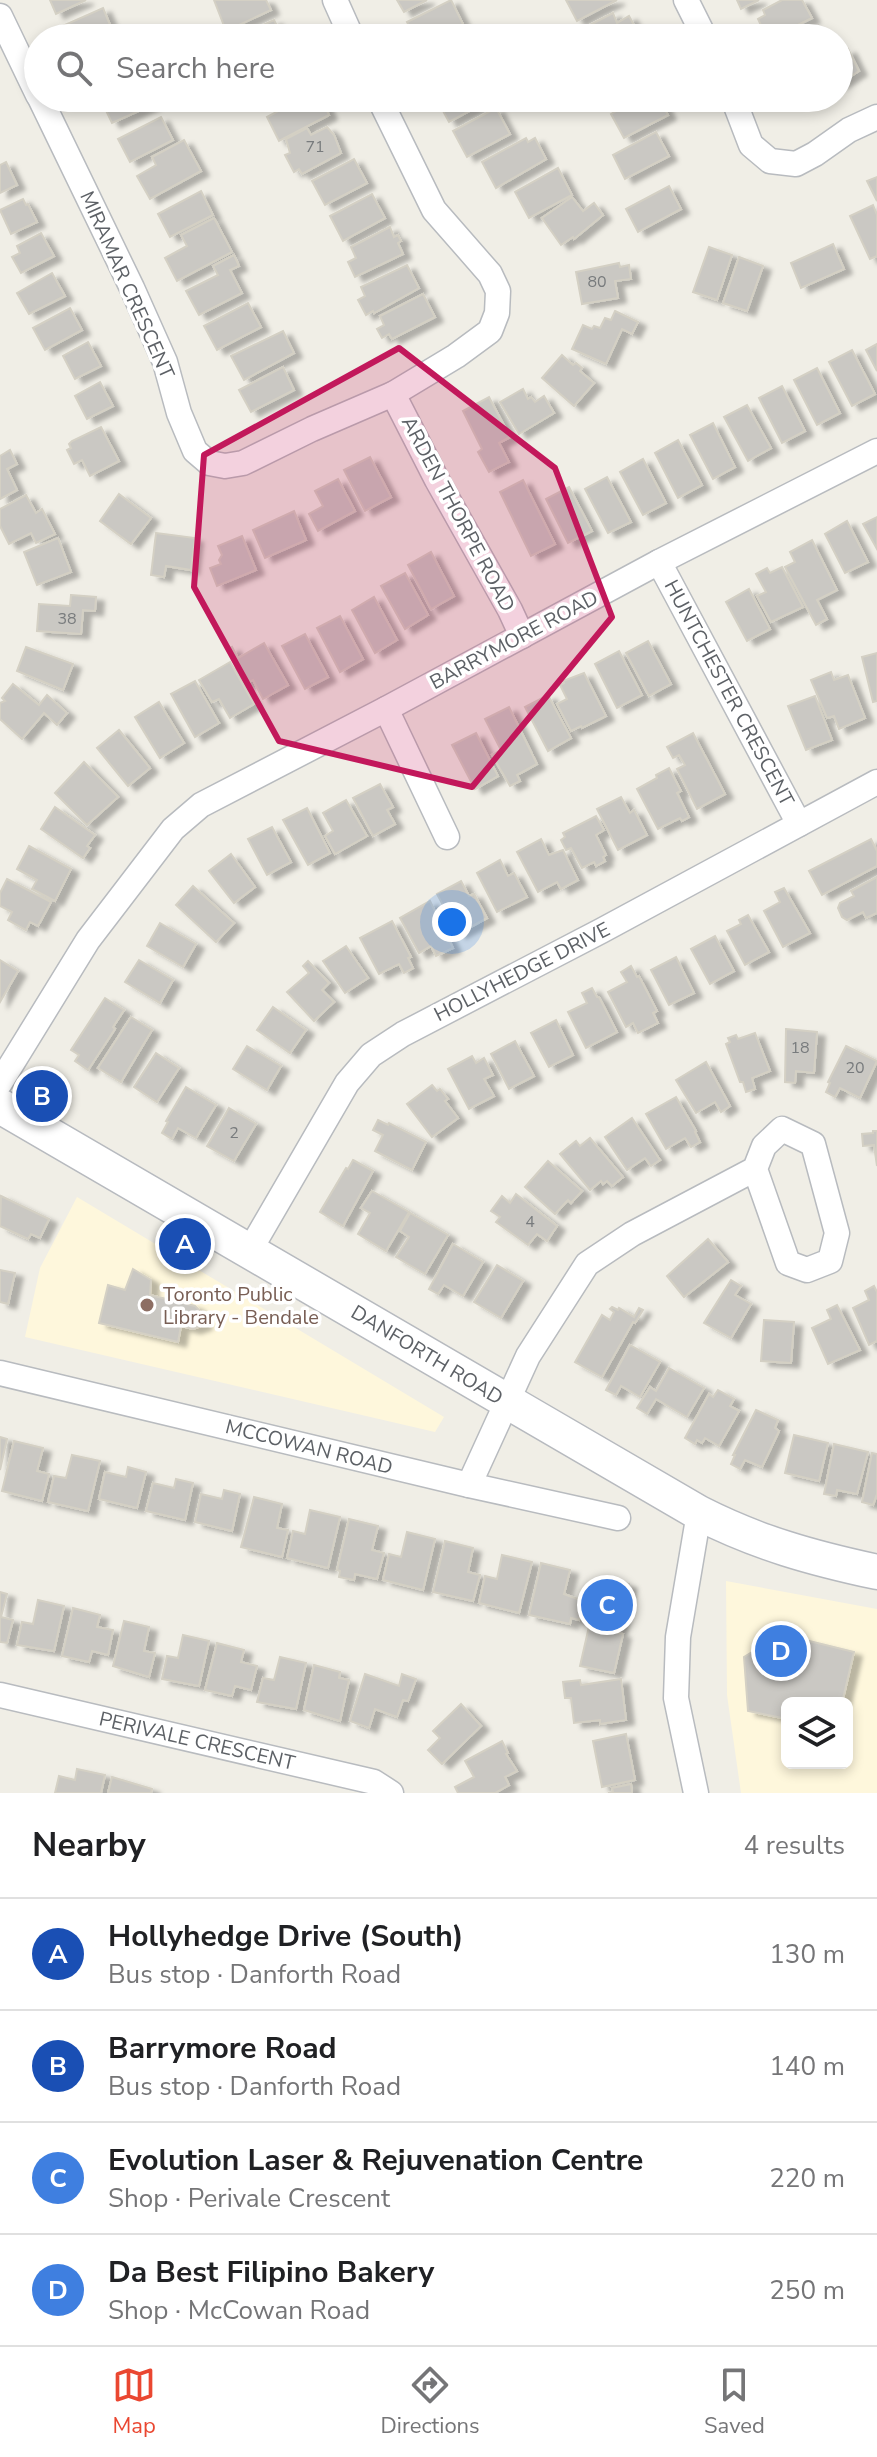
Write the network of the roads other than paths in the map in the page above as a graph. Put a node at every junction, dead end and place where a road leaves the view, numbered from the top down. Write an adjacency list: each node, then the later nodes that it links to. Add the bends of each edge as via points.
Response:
1 (335, 0): 4 (street)
2 (686, 0): 5 (street)
3 (0, 16): 6 (street, MIRAMAR CRESCENT)
4 (346, 24)
5 (698, 24)
6 (24, 65)
7 (47, 112): 11 (street, MIRAMAR CRESCENT, via 165,362 195,451 209,463 243,463)
8 (386, 112): 11 (street, MIRAMAR CRESCENT, via 434,210 490,274 498,291 490,331)
9 (738, 112): 10 (street, via 751,145 770,161 796,164)
10 (877, 117)
11 (393, 394): 14 (street, ARDEN THORPE ROAD)
12 (877, 451): 13 (street, BARRYMORE ROAD)
13 (659, 562): 14 (street, BARRYMORE ROAD); 17 (street, HUNTCHESTER CRESCENT)
14 (522, 636): 15 (street, BARRYMORE ROAD)
15 (386, 709): 18 (street); 19 (street, BARRYMORE ROAD, via 201,805 173,829 88,940)
16 (877, 782): 17 (street, HOLLYHEDGE DRIVE)
17 (799, 824): 22 (street, HOLLYHEDGE DRIVE, via 371,1055 347,1083)
18 (447, 837)
19 (0, 1083)
20 (0, 1106): 22 (main road, DANFORTH ROAD)
21 (755, 1169): 21 (street, via 764,1146 782,1129 813,1144 837,1233 830,1261 807,1270 788,1263); 24 (street, via 587,1264)
22 (250, 1250): 24 (main road, DANFORTH ROAD)
23 (0, 1373): 25 (street, MCCOWAN ROAD)
24 (505, 1401): 25 (street); 26 (main road, DANFORTH ROAD)
25 (469, 1485): 27 (street, MCCOWAN ROAD)
26 (699, 1513): 28 (main road, DANFORTH ROAD, via 794,1552); 31 (street, via 678,1637 676,1698)
27 (618, 1518)
28 (877, 1572)
29 (0, 1695): 30 (street, PERIVALE CRESCENT, via 374,1782)
30 (391, 1793)
31 (696, 1793)

